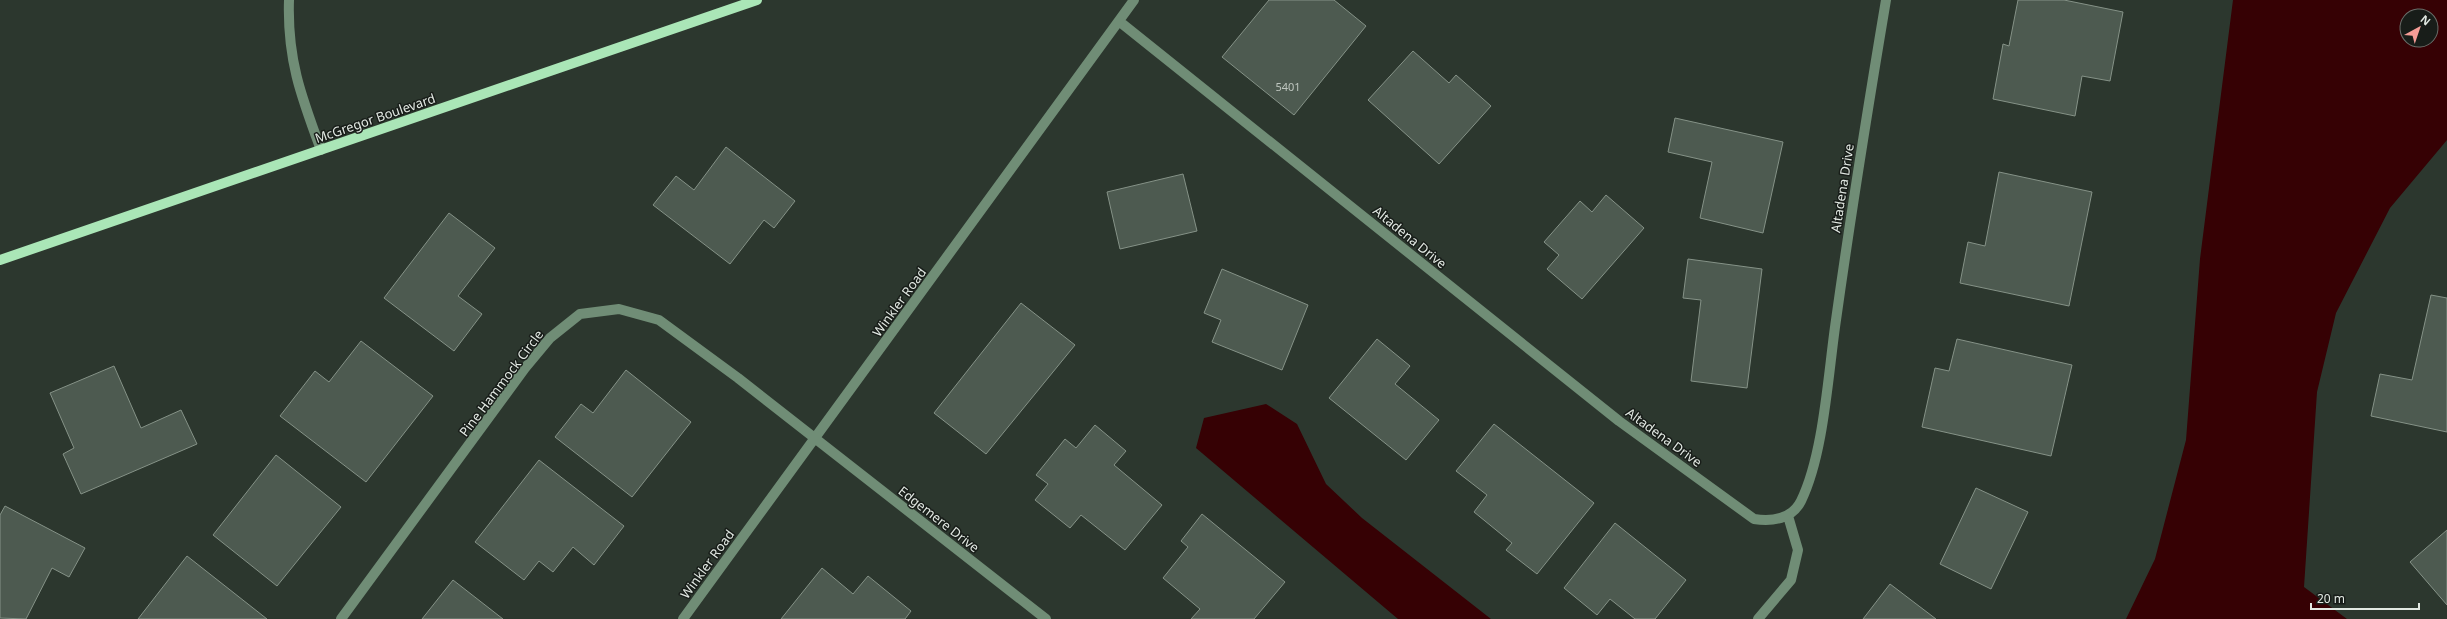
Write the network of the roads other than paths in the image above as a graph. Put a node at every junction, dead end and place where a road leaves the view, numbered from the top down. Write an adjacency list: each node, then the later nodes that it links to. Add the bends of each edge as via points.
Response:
1 (289, 0): 6 (street, via 288,30 291,59 300,96)
2 (757, 0): 6 (main road, McGregor Boulevard)
3 (1134, 0): 5 (street, Winkler Road)
4 (1886, 0): 9 (street, Altadena Drive, via 1853,201 1816,456 1800,502)
5 (1120, 22): 8 (street, Winkler Road); 9 (street, Altadena Drive, via 1619,421 1754,520 1767,521)
6 (321, 150): 7 (main road, McGregor Boulevard)
7 (0, 260)
8 (815, 438): 10 (street, Pine Hammock Circle, via 659,320 619,309 580,314 550,338 525,368); 11 (street, Winkler Road); 12 (street, Edgemere Drive)
9 (1788, 516): 13 (street, via 1798,550 1791,580)
10 (341, 619)
11 (683, 619)
12 (1046, 619)
13 (1758, 619)

